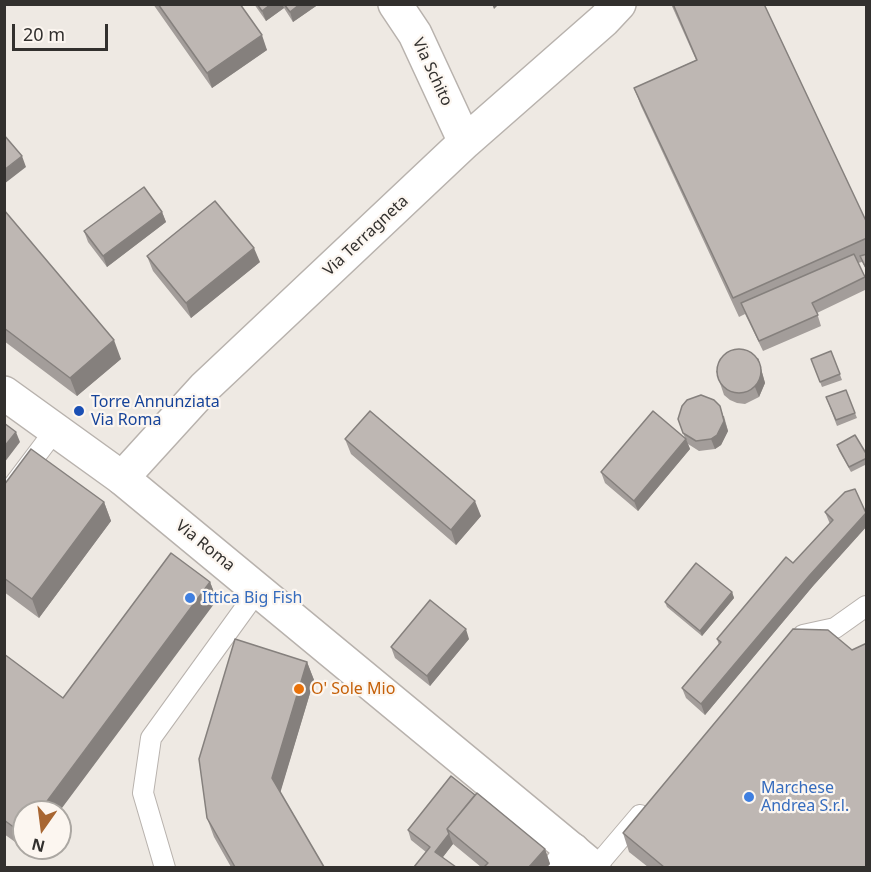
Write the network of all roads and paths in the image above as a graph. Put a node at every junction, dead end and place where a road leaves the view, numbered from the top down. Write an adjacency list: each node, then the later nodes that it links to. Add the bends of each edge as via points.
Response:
1 (394, 4): 3 (street, Via Schito, via 414,34)
2 (619, 4): 3 (street, Via Terragneta)
3 (465, 142): 6 (street, Via Terragneta, via 204,388)
4 (4, 393): 5 (street, Via Roma)
5 (56, 429): 6 (street, Via Roma); 7 (lane)
6 (122, 478): 8 (street, Via Roma)
7 (4, 498)
8 (258, 590): 12 (street, Via Roma); 13 (lane, via 151,738 143,793)
9 (867, 606): 10 (lane, via 835,628 790,638)
10 (782, 647)
11 (655, 797): 12 (lane)
12 (580, 863)
13 (165, 867)

